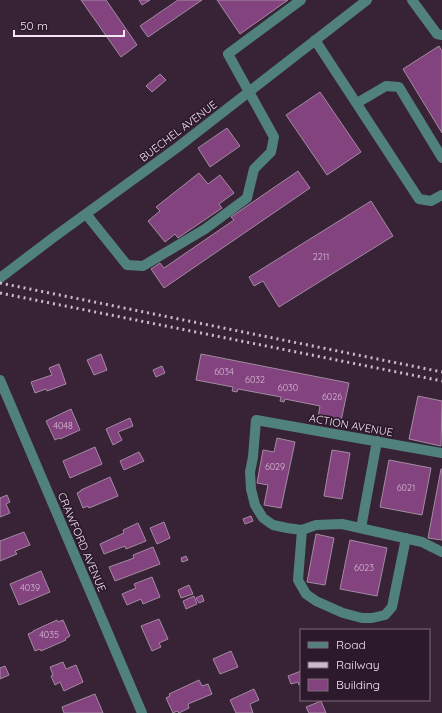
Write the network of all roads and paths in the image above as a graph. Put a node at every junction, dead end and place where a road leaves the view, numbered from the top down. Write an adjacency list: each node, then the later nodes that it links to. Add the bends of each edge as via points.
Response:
1 (301, 0): 6 (street, via 228,54)
2 (367, 0): 5 (street, BUECHEL AVENUE)
3 (412, 0): 4 (street, via 437,34)
4 (442, 35)
5 (316, 40): 6 (street, BUECHEL AVENUE); 7 (street)
6 (250, 92): 10 (street, BUECHEL AVENUE); 10 (street, via 274,137 271,152 254,169 247,198 205,229 143,266 126,265)
7 (357, 103): 8 (street, via 386,86 399,87); 9 (street, via 419,199 431,202)
8 (442, 158)
9 (442, 195)
10 (86, 214): 11 (street, BUECHEL AVENUE)
11 (0, 278)
12 (0, 380): 19 (street, CRAWFORD AVENUE)
13 (377, 442): 14 (street, ACTION AVENUE); 15 (street); 16 (street, ACTION AVENUE, via 256,420 250,472 255,505 263,518 273,525)
14 (442, 453)
15 (361, 528): 16 (street, via 342,524 316,525); 17 (street)
16 (302, 530): 17 (street, via 298,580 306,594 316,602 362,618 385,615 392,607)
17 (406, 538): 18 (street, via 422,542)
18 (442, 552)
19 (142, 713)

